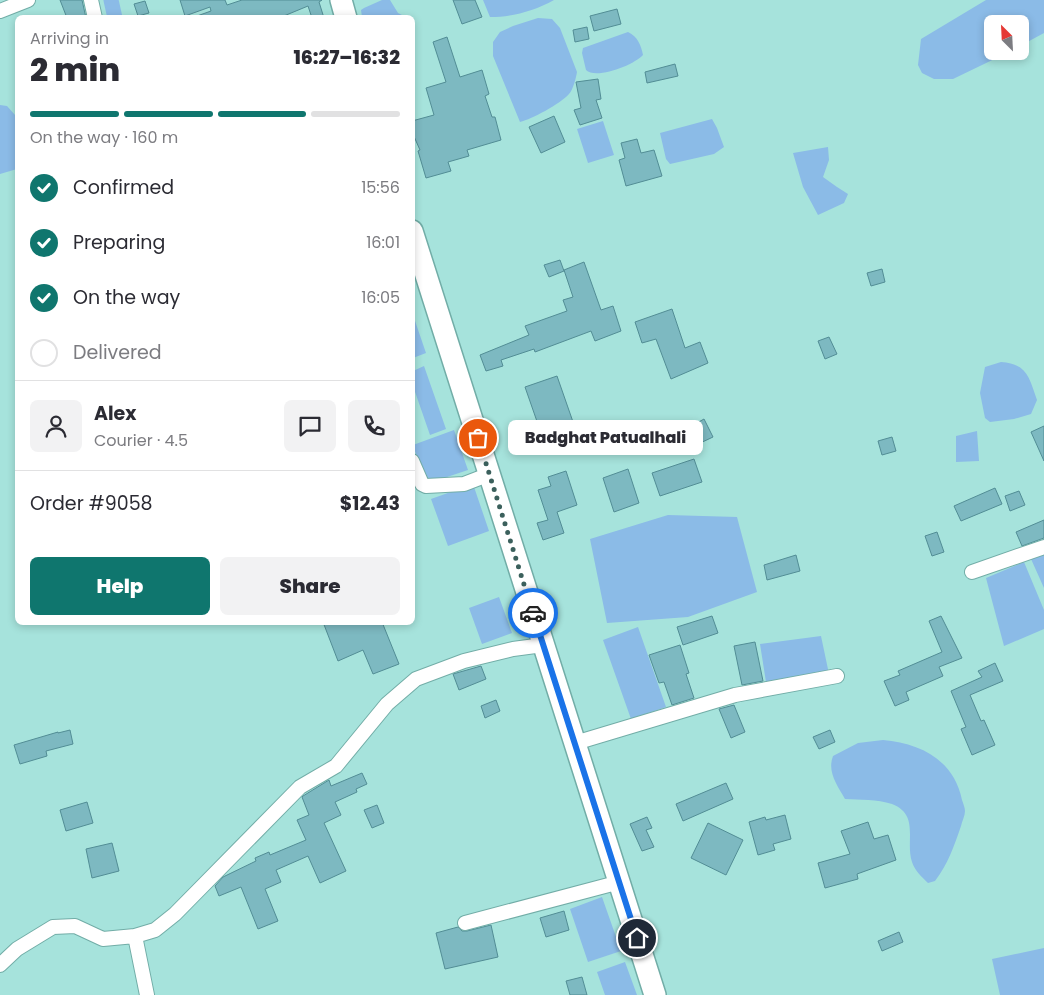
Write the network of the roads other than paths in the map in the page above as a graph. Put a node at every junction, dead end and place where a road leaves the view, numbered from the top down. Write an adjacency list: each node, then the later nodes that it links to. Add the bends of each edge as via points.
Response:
1 (28, 0): 4 (street)
2 (91, 0): 5 (street)
3 (341, 0): 6 (main road)
4 (0, 11)
5 (94, 15)
6 (345, 15)
7 (415, 240): 9 (main road)
8 (415, 468): 9 (street, via 426,486 464,484)
9 (490, 474): 12 (main road)
10 (1044, 547): 11 (street)
11 (972, 572)
12 (543, 645): 14 (main road); 17 (street, via 464,661 416,679 387,704 336,766 300,787 175,914 155,930)
13 (837, 676): 14 (street, via 735,695)
14 (575, 743): 15 (main road)
15 (620, 882): 16 (street); 20 (main road)
16 (465, 923)
17 (135, 936): 18 (street, via 103,939 75,926 53,928 17,949); 19 (street)
18 (0, 964)
19 (147, 995)
20 (654, 995)

